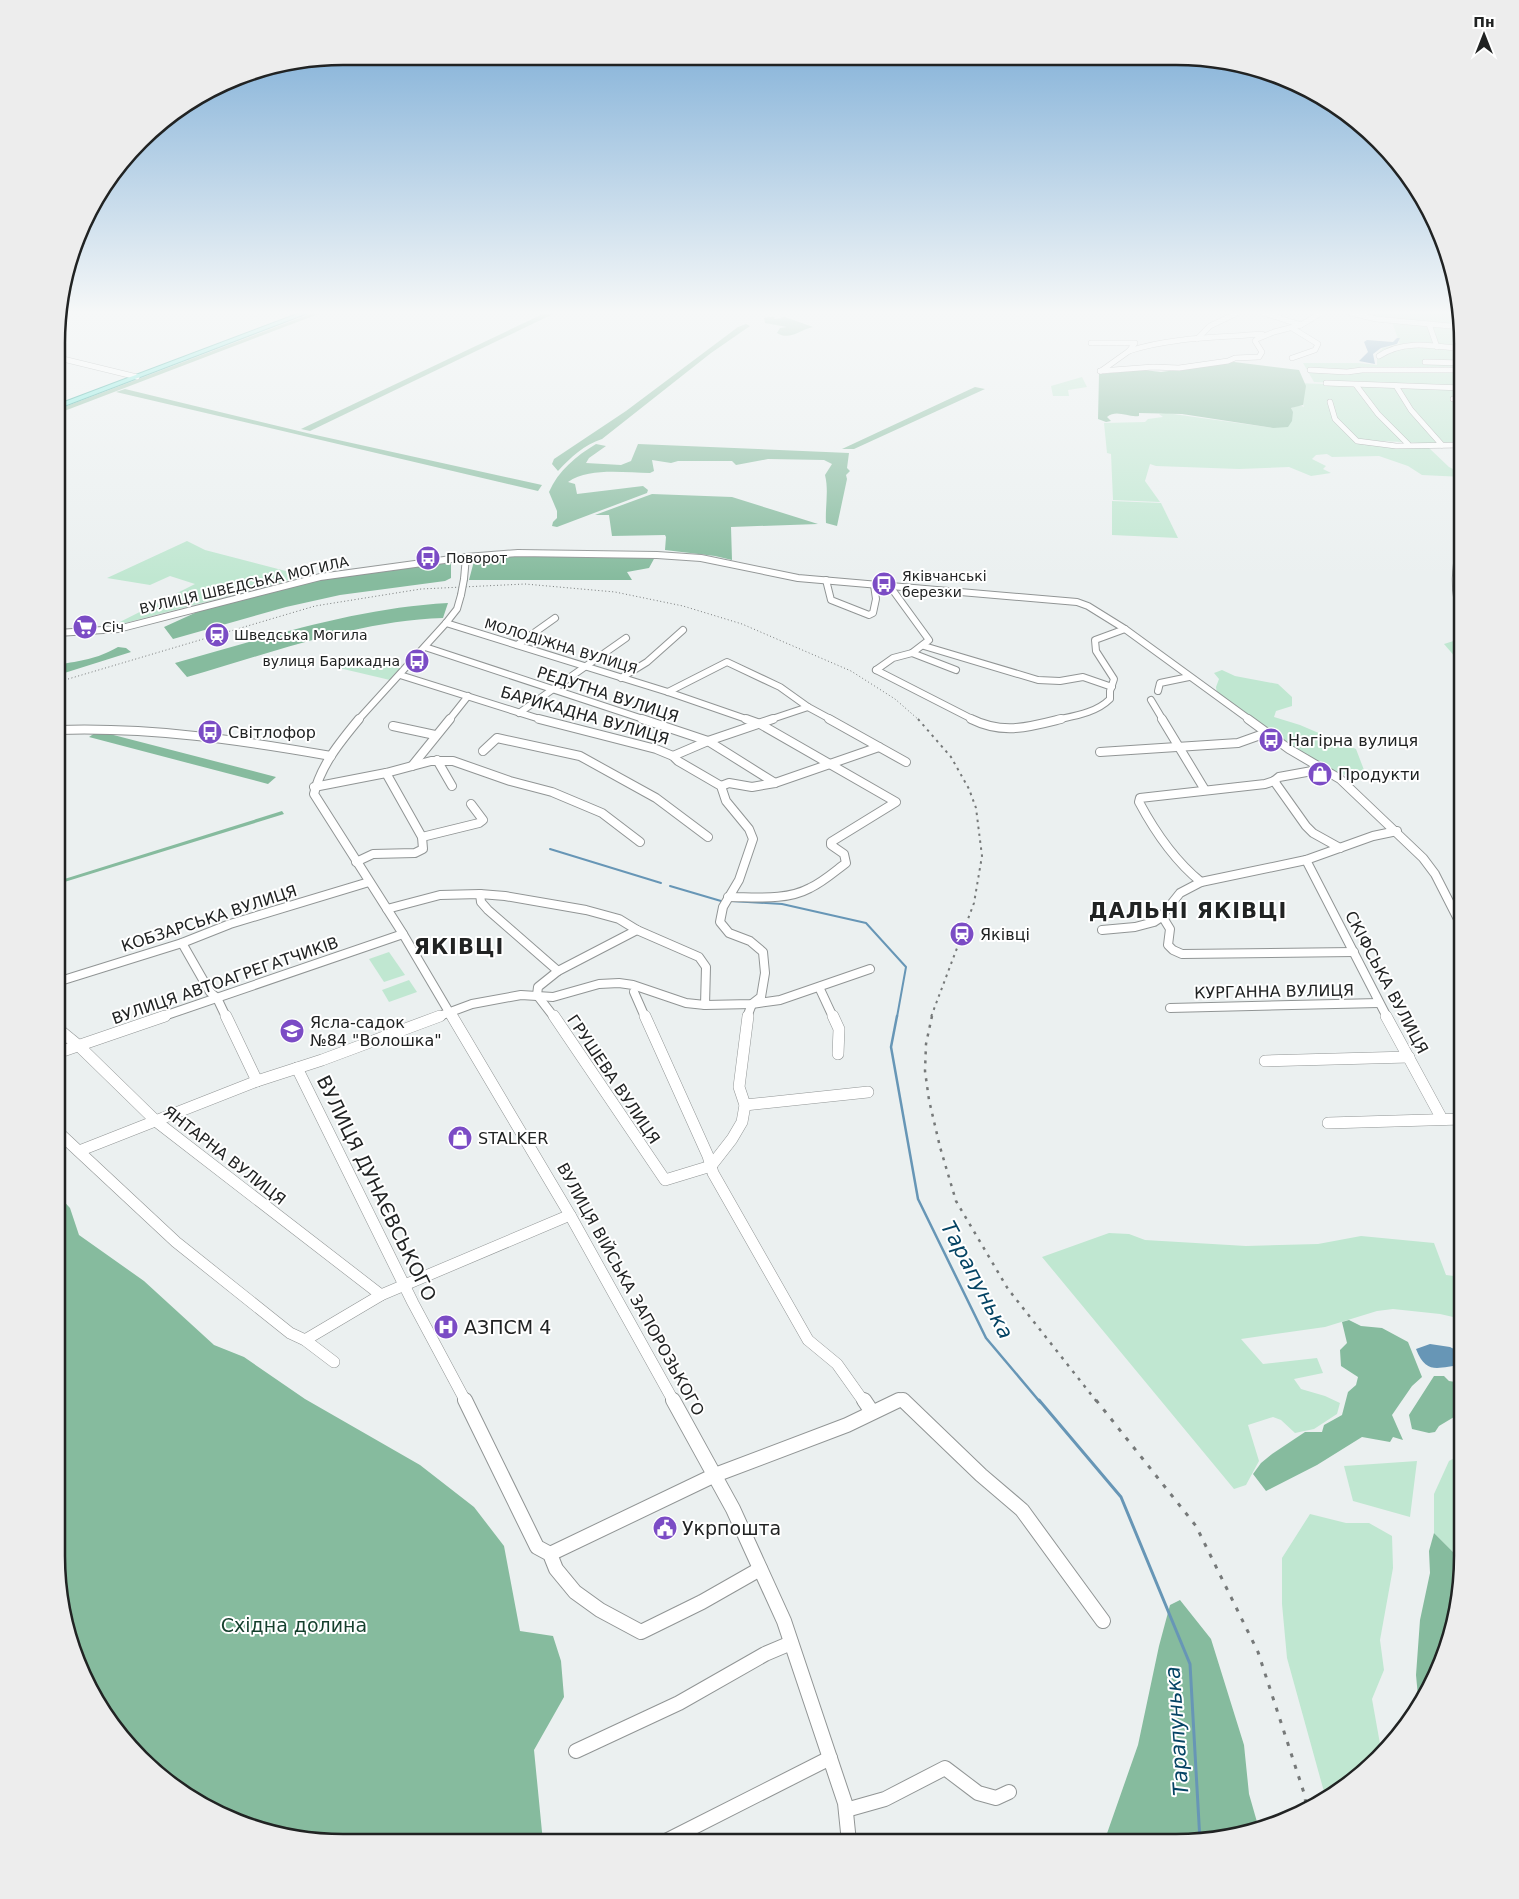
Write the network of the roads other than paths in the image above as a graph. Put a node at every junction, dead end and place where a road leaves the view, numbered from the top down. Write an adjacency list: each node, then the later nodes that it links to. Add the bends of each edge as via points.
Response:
1 (1330, 402): 4 (street, via 1335,419 1357,441 1396,446)
2 (1369, 402): 4 (street)
3 (1406, 402): 5 (street)
4 (1408, 444): 5 (street)
5 (1442, 445): 6 (street)
6 (1454, 445)
7 (466, 557): 8 (street, ВУЛИЦЯ ШВЕДСЬКА МОГИЛА, via 518,553 657,555 701,558 798,578); 13 (street, bridge, via 458,609); 16 (street, ВУЛИЦЯ ШВЕДСЬКА МОГИЛА, via 320,577 118,629)
8 (826, 580): 9 (street); 9 (street, via 831,600 869,615 876,599)
9 (874, 585): 10 (street)
10 (890, 585): 11 (street, via 1060,600); 19 (street, via 929,640)
11 (1088, 606): 14 (street)
12 (555, 618): 18 (street)
13 (446, 623): 18 (street, МОЛОДІЖНА ВУЛИЦЯ); 20 (street)
14 (1124, 629): 25 (street); 27 (street, via 1094,640 1098,658 1114,679)
15 (683, 630): 26 (street, via 647,662)
16 (65, 633)
17 (626, 638): 22 (street)
18 (517, 645): 22 (street, МОЛОДІЖНА ВУЛИЦЯ)
19 (924, 646): 21 (street); 27 (street, via 1038,680 1083,677)
20 (425, 647): 24 (street); 28 (street, РЕДУТНА ВУЛИЦЯ)
21 (912, 653): 23 (street); 27 (street, via 893,658 876,670 985,726 1019,729 1082,714 1106,703)
22 (585, 667): 26 (street, МОЛОДІЖНА ВУЛИЦЯ); 28 (street)
23 (956, 670)
24 (400, 675): 31 (street, БАРИКАДНА ВУЛИЦЯ); 45 (street)
25 (1189, 677): 29 (street, via 1160,683); 38 (street)
26 (621, 678): 30 (street, МОЛОДІЖНА ВУЛИЦЯ)
27 (1112, 687)
28 (554, 690): 34 (street); 40 (street, РЕДУТНА ВУЛИЦЯ)
29 (1158, 691)
30 (668, 692): 33 (street, via 727,662 780,687); 35 (street, МОЛОДІЖНА ВУЛИЦЯ)
31 (468, 696): 34 (street, БАРИКАДНА ВУЛИЦЯ); 39 (street)
32 (1151, 700): 42 (street)
33 (808, 707): 35 (street); 41 (street)
34 (519, 713): 46 (street, БАРИКАДНА ВУЛИЦЯ)
35 (760, 724): 40 (street); 49 (street, МОЛОДІЖНА ВУЛИЦЯ)
36 (393, 726): 39 (street)
37 (65, 730): 45 (street, via 185,733)
38 (1266, 733): 42 (street, via 1238,743); 51 (street)
39 (435, 735): 50 (street)
40 (708, 741): 46 (street); 54 (street, РЕДУТНА ВУЛИЦЯ)
41 (879, 747): 48 (street); 49 (street)
42 (1178, 747): 44 (street); 58 (street)
43 (483, 751): 63 (street, via 497,738 580,756 656,798)
44 (1100, 752)
45 (331, 756): 57 (street)
46 (673, 756): 56 (street, БАРИКАДНА ВУЛИЦЯ)
47 (437, 760): 50 (street); 55 (street); 64 (street, via 453,761 552,792 602,813)
48 (906, 762)
49 (832, 764): 54 (street); 59 (street, МОЛОДІЖНА ВУЛИЦЯ)
50 (412, 766): 52 (street)
51 (1323, 769): 53 (street, via 1279,777); 61 (street, via 1340,779)
52 (386, 773): 57 (street); 62 (street)
53 (1274, 781): 58 (street); 65 (street, via 1306,826)
54 (775, 783): 56 (street, via 752,787 728,783)
55 (452, 786)
56 (721, 786): 71 (street, via 726,801 749,828 753,839 739,880)
57 (314, 787): 67 (street, ВУЛИЦЯ ВІЙСЬКА ЗАПОРОЗЬКОГО, via 320,805)
58 (1205, 790): 69 (street, via 1140,798 1166,846)
59 (896, 802): 71 (street, via 831,842 844,854 846,863 813,886 788,896)
60 (471, 804): 62 (street, via 482,816 479,824)
61 (1397, 831): 65 (street); 73 (street, via 1435,874)
62 (422, 837): 67 (street, via 420,852 373,854)
63 (708, 837)
64 (640, 842)
65 (1340, 848): 66 (street)
66 (1306, 860): 69 (street); 79 (street, СКІФСЬКА ВУЛИЦЯ)
67 (356, 862): 68 (street, ВУЛИЦЯ ВІЙСЬКА ЗАПОРОЗЬКОГО)
68 (369, 882): 72 (street, ВУЛИЦЯ ВІЙСЬКА ЗАПОРОЗЬКОГО); 78 (street, КОБЗАРСЬКА ВУЛИЦЯ, via 230,924)
69 (1201, 882): 74 (street, via 1185,889)
70 (480, 894): 72 (street, via 440,895); 75 (street, via 586,910 619,919); 81 (street, via 481,902 488,910)
71 (728, 897): 88 (street, via 720,922 730,933 750,941 762,952 765,973 761,997)
72 (387, 909): 77 (street, ВУЛИЦЯ ВІЙСЬКА ЗАПОРОЗЬКОГО)
73 (1454, 911)
74 (1162, 916): 76 (street, via 1154,922 1134,927); 79 (street, via 1170,929 1168,945 1182,954)
75 (637, 930): 81 (street, via 608,948); 89 (street, via 699,957 706,967)
76 (1102, 930)
77 (403, 934): 86 (street, ВУЛИЦЯ АВТОАГРЕГАТЧИКІВ); 91 (street, ВУЛИЦЯ ВІЙСЬКА ЗАПОРОЗЬКОГО)
78 (182, 943): 82 (street, КОБЗАРСЬКА ВУЛИЦЯ); 86 (street, via 210,992)
79 (1354, 952): 87 (street, СКІФСЬКА ВУЛИЦЯ)
80 (870, 969): 83 (street)
81 (558, 971): 85 (street, via 538,987)
82 (65, 980)
83 (819, 988): 88 (street, via 780,1000); 95 (street, via 839,1029)
84 (634, 992): 108 (street)
85 (537, 995): 89 (street, via 552,996 599,984 619,983 686,1003); 91 (street, via 472,1004); 108 (street, ГРУШЕВА ВУЛИЦЯ, via 665,1180)
86 (217, 998): 93 (street, ВУЛИЦЯ АВТОАГРЕГАТЧИКІВ); 99 (street)
87 (1379, 1003): 90 (street, КУРГАННА ВУЛИЦЯ); 96 (street, СКІФСЬКА ВУЛИЦЯ)
88 (752, 1004): 89 (street); 101 (street, via 748,1012 739,1087)
89 (705, 1005)
90 (1170, 1008)
91 (450, 1012): 98 (street); 109 (street, ВУЛИЦЯ ВІЙСЬКА ЗАПОРОЗЬКОГО)
92 (65, 1035): 93 (street, ЯНТАРНА ВУЛИЦЯ)
93 (79, 1046): 94 (street, ВУЛИЦЯ АВТОАГРЕГАТЧИКІВ); 104 (street, ЯНТАРНА ВУЛИЦЯ)
94 (65, 1051)
95 (838, 1054)
96 (1409, 1058): 97 (street); 102 (street, СКІФСЬКА ВУЛИЦЯ)
97 (1265, 1061)
98 (297, 1068): 99 (street); 110 (street, ВУЛИЦЯ ДУНАЄВСЬКОГО)
99 (257, 1082): 104 (street)
100 (868, 1092): 101 (street)
101 (745, 1105): 108 (street, via 742,1122)
102 (1442, 1119): 103 (street); 105 (street)
103 (1454, 1119)
104 (157, 1122): 107 (street); 111 (street, ЯНТАРНА ВУЛИЦЯ)
105 (1328, 1123)
106 (65, 1138): 107 (street)
107 (80, 1151): 112 (street, via 176,1242 290,1333)
108 (711, 1166): 115 (street, via 808,1340 837,1364)
109 (570, 1214): 110 (street); 116 (street, ВУЛИЦЯ ВІЙСЬКА ЗАПОРОЗЬКОГО)
110 (405, 1286): 111 (street); 117 (street, ВУЛИЦЯ ДУНАЄВСЬКОГО, via 453,1375 537,1547)
111 (381, 1295): 112 (street)
112 (306, 1340): 113 (street)
113 (334, 1362)
114 (902, 1399): 115 (street); 119 (street, via 1022,1510)
115 (872, 1412): 116 (street, via 847,1425)
116 (715, 1475): 117 (street); 118 (street, ВУЛИЦЯ ВІЙСЬКА ЗАПОРОЗЬКОГО)
117 (550, 1554): 118 (street, ВУЛИЦЯ ДУНАЄВСЬКОГО, via 564,1581 581,1599 641,1632)
118 (760, 1569): 120 (street, ВУЛИЦЯ ВІЙСЬКА ЗАПОРОЗЬКОГО)
119 (1104, 1621)
120 (791, 1643): 121 (street, via 765,1654 680,1703); 122 (street, ВУЛИЦЯ ВІЙСЬКА ЗАПОРОЗЬКОГО)
121 (576, 1751)
122 (830, 1758): 124 (street, ВУЛИЦЯ ВІЙСЬКА ЗАПОРОЗЬКОГО); 125 (street)
123 (1009, 1792): 124 (street, via 996,1798 978,1793 945,1768 883,1801)
124 (846, 1810): 126 (street, ВУЛИЦЯ ВІЙСЬКА ЗАПОРОЗЬКОГО)
125 (680, 1834)
126 (848, 1834)

